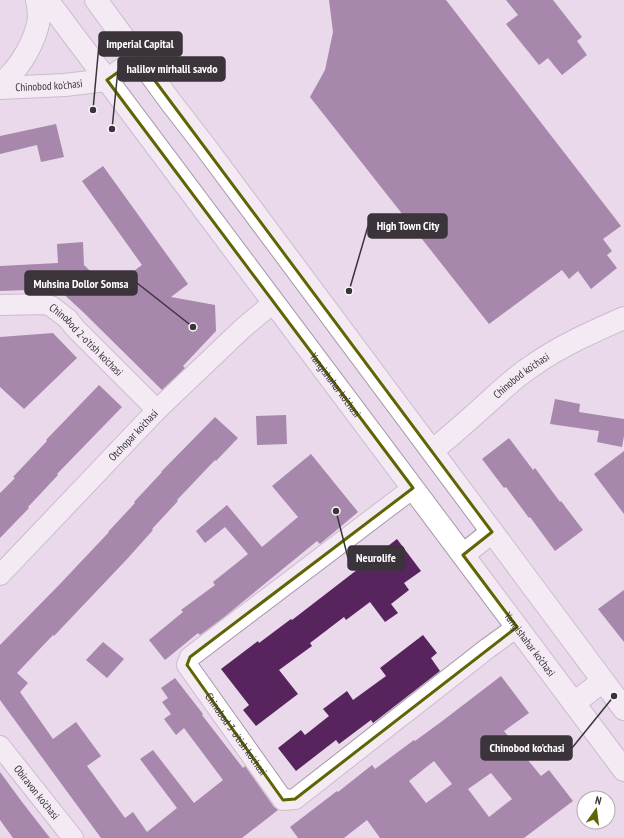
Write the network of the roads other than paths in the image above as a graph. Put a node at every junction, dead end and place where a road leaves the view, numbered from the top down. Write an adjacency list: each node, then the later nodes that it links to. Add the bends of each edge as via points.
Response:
1 (37, 0): 6 (main road, via 38,27 33,39 17,68)
2 (47, 0): 5 (main road, Yangishahar ko‘chasi)
3 (96, 0): 4 (main road)
4 (138, 58): 5 (main road, Chinobod ko'chasi); 12 (main road)
5 (107, 80): 7 (main road, Chinobod ko'chasi); 8 (main road, Yangishahar ko‘chasi)
6 (0, 85)
7 (0, 88)
8 (274, 302): 11 (street, Otchopar ko'chasi); 13 (main road, Yangishahar ko‘chasi)
9 (0, 304): 11 (street, Chinobod 2-o'tish ko'chasi, via 51,306 68,319)
10 (624, 318): 12 (main road, Chinobod ko'chasi, via 572,342 531,366)
11 (157, 410): 16 (street, Otchopar ko'chasi)
12 (432, 451): 14 (main road)
13 (413, 488): 15 (main road, Yangishahar ko‘chasi); 17 (street, Chinobod 3-o'tish ko'chasi, via 190,658 186,665 283,800 295,798)
14 (492, 532): 15 (main road); 18 (main road)
15 (463, 555): 17 (main road, Yangishahar ko‘chasi)
16 (2, 568)
17 (517, 627): 19 (main road, Yangishahar ko‘chasi)
18 (604, 681): 19 (main road); 20 (main road)
19 (574, 704): 22 (main road, Yangishahar ko‘chasi)
20 (624, 709)
21 (0, 746): 23 (street, Obiravon ko'chasi)
22 (624, 770)
23 (73, 838)

